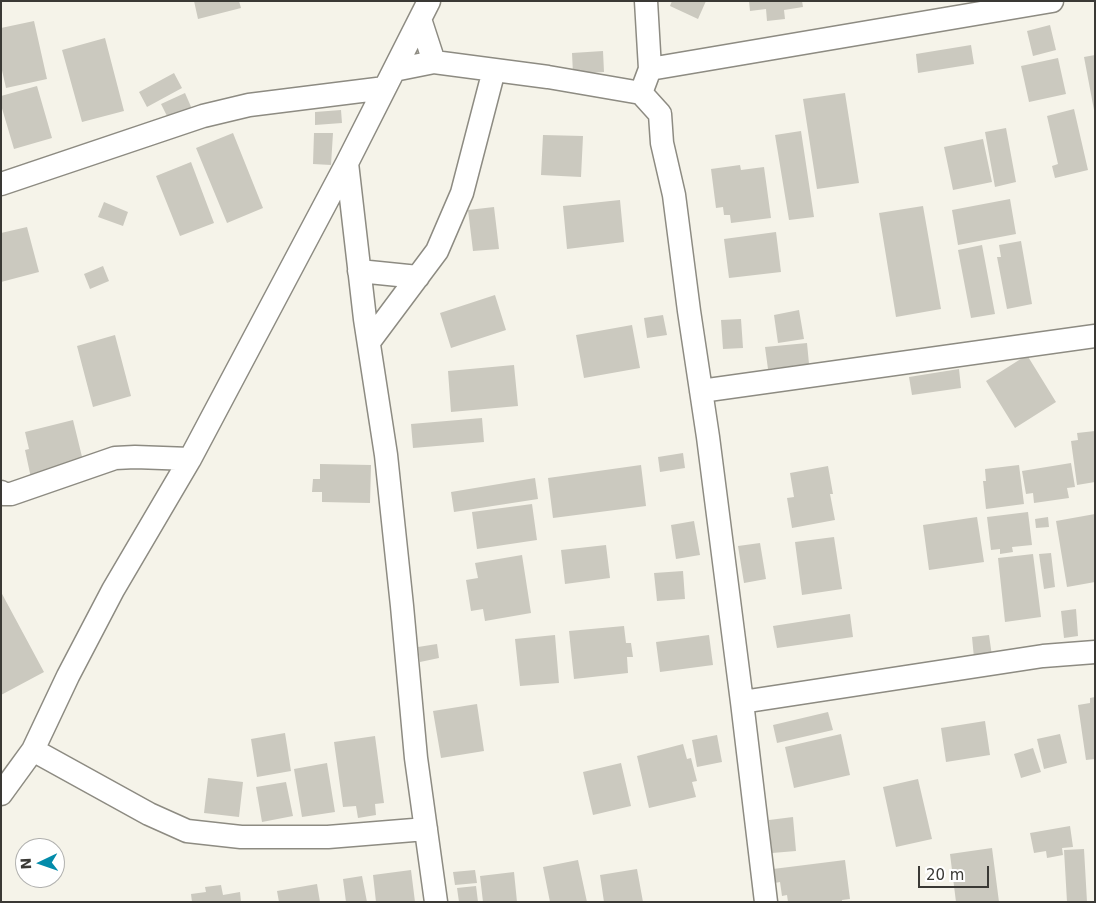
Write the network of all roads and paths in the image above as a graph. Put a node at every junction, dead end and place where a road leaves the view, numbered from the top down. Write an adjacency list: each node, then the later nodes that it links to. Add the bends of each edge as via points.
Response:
1 (646, 1): 6 (street)
2 (1052, 1): 3 (street)
3 (1019, 4): 6 (street)
4 (425, 10): 5 (street); 8 (street)
5 (434, 62): 7 (street); 8 (street)
6 (650, 69): 9 (street)
7 (494, 70): 9 (street); 13 (street, via 462,192 438,251)
8 (390, 79): 10 (street); 11 (street, via 203,116)
9 (641, 93): 16 (street, via 660,114)
10 (347, 163): 12 (street); 17 (street)
11 (1, 184)
12 (359, 271): 13 (street); 15 (street)
13 (418, 277): 15 (street)
14 (1095, 336): 16 (street)
15 (368, 342): 23 (street, via 386,455)
16 (701, 391): 20 (street)
17 (190, 459): 18 (street, via 115,458 11,494); 21 (street, via 113,590)
18 (1, 492)
19 (1095, 652): 20 (street, via 1043,656)
20 (742, 702): 25 (street)
21 (33, 750): 22 (street); 23 (street, via 149,814 187,831 241,838 328,837)
22 (1, 794)
23 (426, 828): 24 (street)
24 (436, 902)
25 (766, 902)

